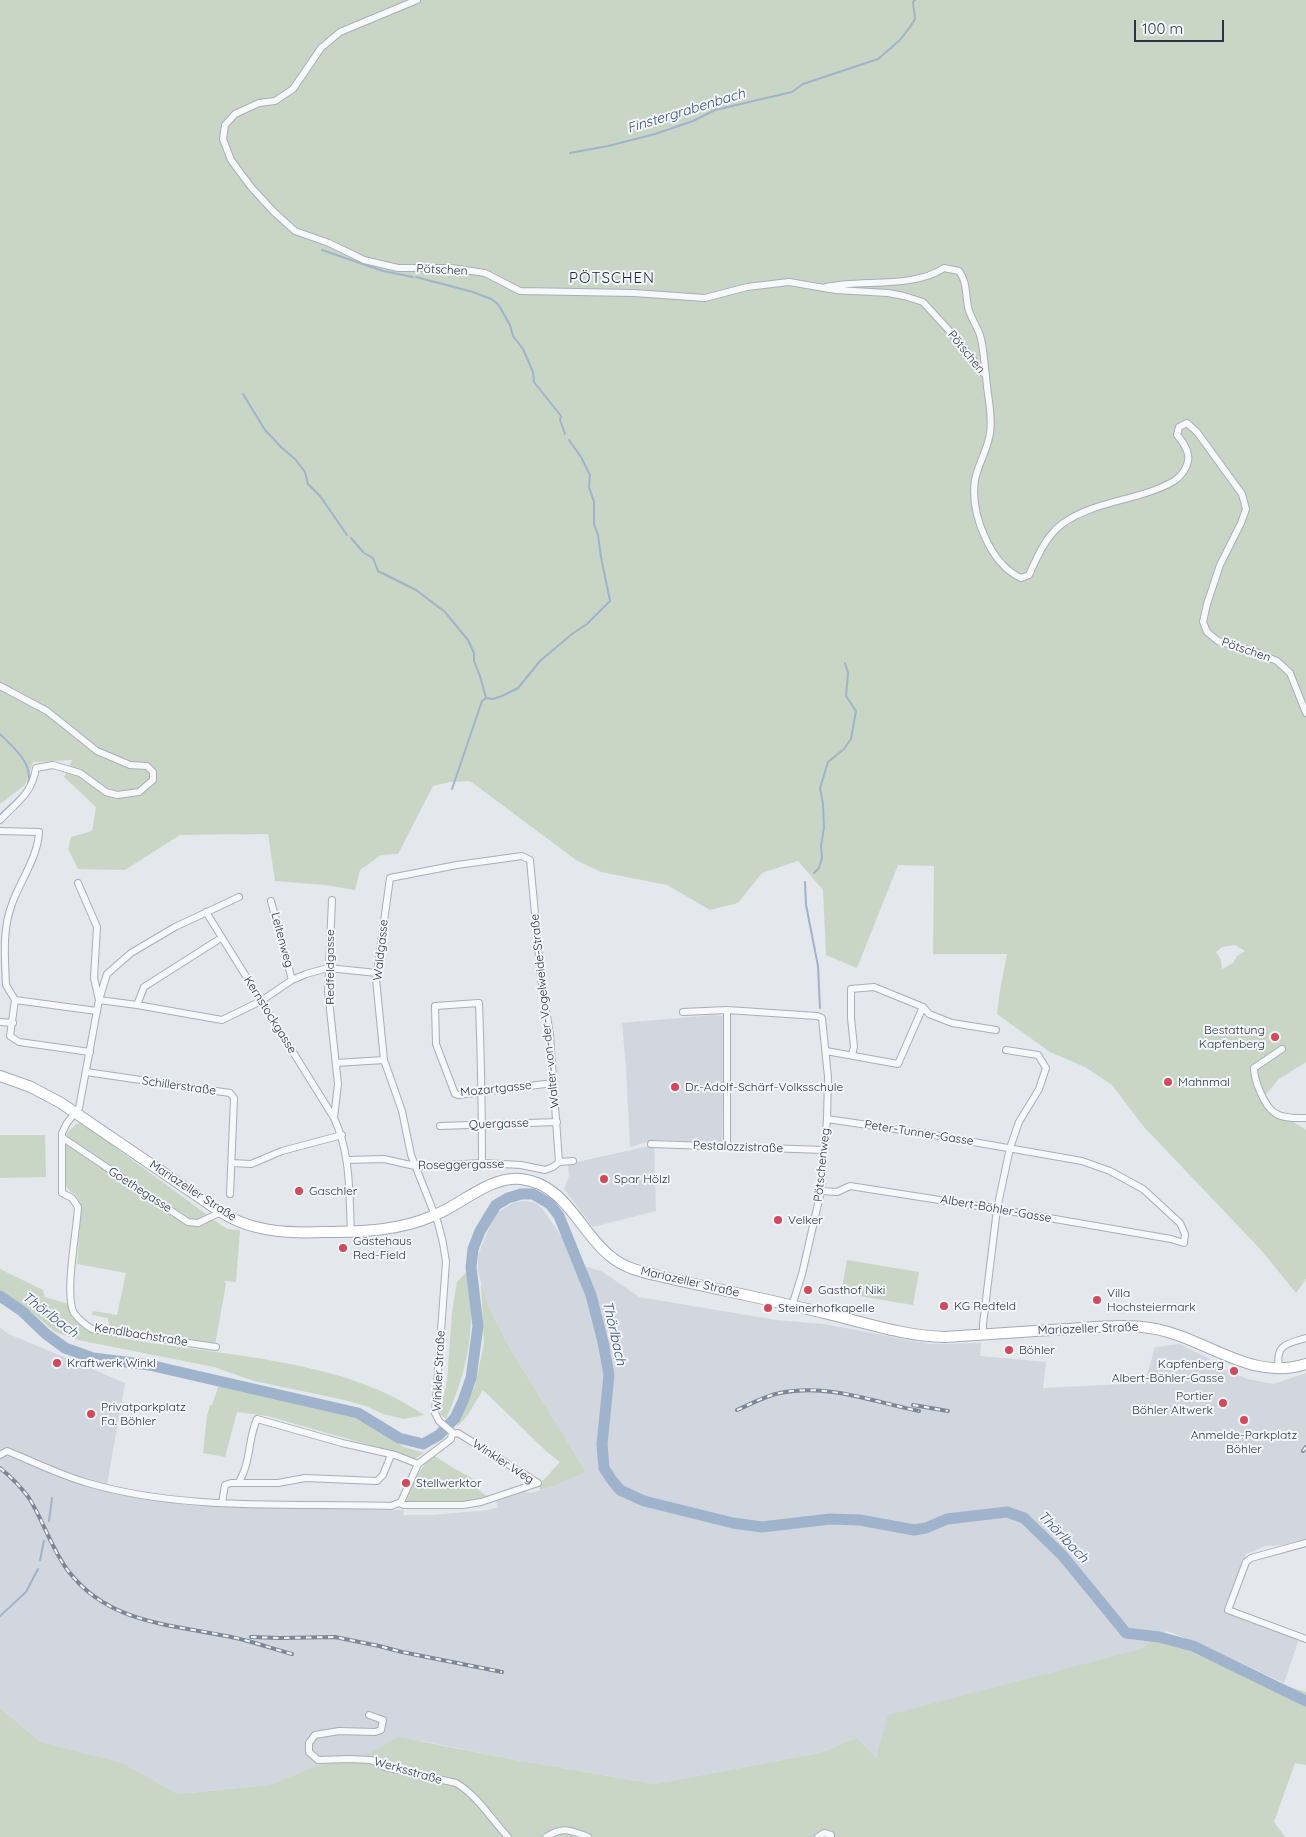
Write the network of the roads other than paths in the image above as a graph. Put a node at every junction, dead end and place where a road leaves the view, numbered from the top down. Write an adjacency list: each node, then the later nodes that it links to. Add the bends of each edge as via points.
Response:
1 (417, 0): 2 (street, Pötschen, via 340,32 321,48 293,88 275,101 258,103 235,114 226,125 223,139 231,160 251,187 295,231 364,260 398,268 451,268 484,273 520,291 705,298 747,287 789,282)
2 (821, 287): 3 (street, Pötschen, via 888,293 923,302); 3 (street, via 922,278 944,268 959,271 980,336)
3 (986, 376): 5 (street, Pötschen, via 990,433 975,481 976,507 984,536 998,560 1021,578 1029,575 1048,538 1062,524 1080,513 1176,480 1186,467 1189,456 1177,435 1179,427 1187,423 1242,494 1246,509 1217,573 1203,622 1205,627 1218,641 1277,661 1290,673)
4 (0, 686): 6 (street, via 47,712 97,751 130,765 147,766 153,772 153,780 139,792 117,794 106,792 80,773 53,765 36,768 34,783)
5 (1306, 713)
6 (0, 820)
7 (0, 831): 18 (street, via 39,832 5,931 6,986)
8 (530, 860): 16 (street, Waldgasse, via 522,856 512,857 390,878); 38 (street, Walter-von-der-Vogelweide-Straße)
9 (78, 883): 19 (street, via 97,927 94,978)
10 (239, 897): 13 (street)
11 (332, 900): 15 (street, Redfeldgasse)
12 (271, 901): 17 (street, Leitenweg)
13 (206, 912): 14 (street, Kernstockgasse); 19 (street, via 131,954 107,974)
14 (221, 938): 20 (street, Kernstockgasse); 21 (street, via 144,987)
15 (328, 968): 16 (street); 17 (street); 35 (street, Redfeldgasse)
16 (377, 973): 34 (street, Waldgasse)
17 (292, 980): 20 (street)
18 (15, 1000): 24 (street); 27 (street)
19 (99, 1000): 21 (street); 24 (street, Kendlbachstraße)
20 (261, 1000): 21 (street, via 222,1020); 41 (street, Kernstockgasse)
21 (137, 1005)
22 (923, 1007): 28 (street, via 929,1014 952,1022); 33 (street, via 898,1064); 33 (street, via 874,987 851,989)
23 (728, 1010): 25 (street, Pötschenweg); 31 (street, Pötschenweg, via 822,1018); 50 (street)
24 (97, 1011): 32 (street, Kendlbachstraße)
25 (683, 1012)
26 (0, 1022): 27 (street)
27 (13, 1023): 32 (street, via 10,1036 19,1042)
28 (996, 1030)
29 (1282, 1049): 42 (street, via 1254,1068 1254,1075 1264,1099 1275,1114)
30 (1006, 1050): 51 (street, via 1038,1055 1046,1068)
31 (826, 1051): 33 (street); 43 (street, Pötschenweg)
32 (90, 1052): 36 (street, Kendlbachstraße)
33 (852, 1055)
34 (384, 1060): 35 (street); 58 (street, Waldgasse, via 402,1111)
35 (336, 1063): 41 (street, Redfeldgasse, via 338,1084)
36 (86, 1072): 40 (street, Kendlbachstraße); 56 (street, Schillerstraße, via 230,1093 234,1098)
37 (0, 1076): 40 (main road, Mariazeller Straße, via 32,1087)
38 (553, 1083): 39 (street, Mozartgasse); 44 (street, Walter-von-der-Vogelweide-Straße)
39 (481, 1092): 39 (street, Mozartgasse, via 458,1095 453,1091 436,1044 435,1006 479,1003); 45 (street)
40 (76, 1112): 48 (street, Kendlbachstraße, via 67,1123); 62 (main road, Mariazeller Straße)
41 (334, 1118): 47 (street)
42 (1306, 1118)
43 (827, 1119): 51 (street, Peter-Tunner-Gasse); 52 (street, Pötschenweg)
44 (557, 1122): 45 (street, Quergasse); 55 (street, Walter-von-der-Vogelweide-Straße)
45 (482, 1125): 46 (street, Quergasse); 57 (street)
46 (440, 1126)
47 (342, 1135): 53 (street); 56 (street, via 282,1151 252,1164)
48 (62, 1138): 62 (street, Goethegasse, via 188,1222 198,1223); 69 (street, Kendlbachstraße, via 62,1193 72,1198 78,1207 71,1301 73,1312 92,1329)
49 (651, 1144): 50 (street, Pestalozzistraße)
50 (727, 1146): 52 (street, Pestalozzistraße)
51 (1010, 1148): 61 (street); 65 (street, Peter-Tunner-Gasse, via 1082,1161 1135,1185 1180,1222 1186,1234 1184,1243)
52 (824, 1150): 59 (street, Pötschenweg)
53 (347, 1160): 58 (street, Roseggergasse, via 384,1159); 64 (street)
54 (574, 1160): 55 (street, Roseggergasse)
55 (559, 1162): 57 (street, Roseggergasse, via 545,1170)
56 (232, 1163): 60 (street, Schillerstraße)
57 (482, 1163): 58 (street, Roseggergasse)
58 (415, 1166): 63 (street, Waldgasse)
59 (821, 1191): 61 (street, Albert-Böhler-Gasse, via 837,1192 850,1186); 66 (street, Pötschenweg)
60 (230, 1194)
61 (997, 1209): 65 (street, Albert-Böhler-Gasse); 67 (street)
62 (221, 1212): 64 (main road, Mariazeller Straße, via 244,1224 276,1231)
63 (435, 1215): 64 (main road, Mariazeller Straße, via 385,1229); 66 (main road, Mariazeller Straße, via 492,1185 511,1180 531,1181 552,1191 603,1250 632,1269); 72 (street, Winkler Straße, via 446,1262 435,1413)
64 (351, 1232)
65 (1171, 1239)
66 (792, 1306): 67 (main road, Mariazeller Straße, via 922,1335)
67 (983, 1334): 71 (main road, Mariazeller Straße, via 1144,1327 1170,1332 1253,1366)
68 (1306, 1338): 71 (street, via 1281,1349)
69 (216, 1347)
70 (1306, 1364): 71 (main road, Mariazeller Straße)
71 (1279, 1368)
72 (451, 1432): 75 (street, via 446,1444); 78 (street, Winkler Weg, via 458,1433 538,1483 472,1504)
73 (0, 1455): 77 (street, via 7,1451 112,1489 168,1499)
74 (391, 1455): 75 (street); 76 (street, via 377,1481 305,1478 278,1483); 76 (street, via 257,1419)
75 (418, 1464): 78 (street)
76 (239, 1482): 77 (street, via 226,1485)
77 (222, 1503): 78 (street, via 391,1506)
78 (399, 1503)
79 (1306, 1543): 80 (street, via 1246,1562 1228,1610)
80 (1306, 1639)
81 (369, 1715): 82 (street, Werksstraße, via 383,1720 381,1730 315,1735 309,1743 309,1752 318,1760 371,1760 456,1783 476,1799)
82 (508, 1837)
83 (546, 1837): 84 (street, via 561,1829)
84 (588, 1837)
85 (818, 1837): 86 (street, via 824,1833)
86 (831, 1837)

